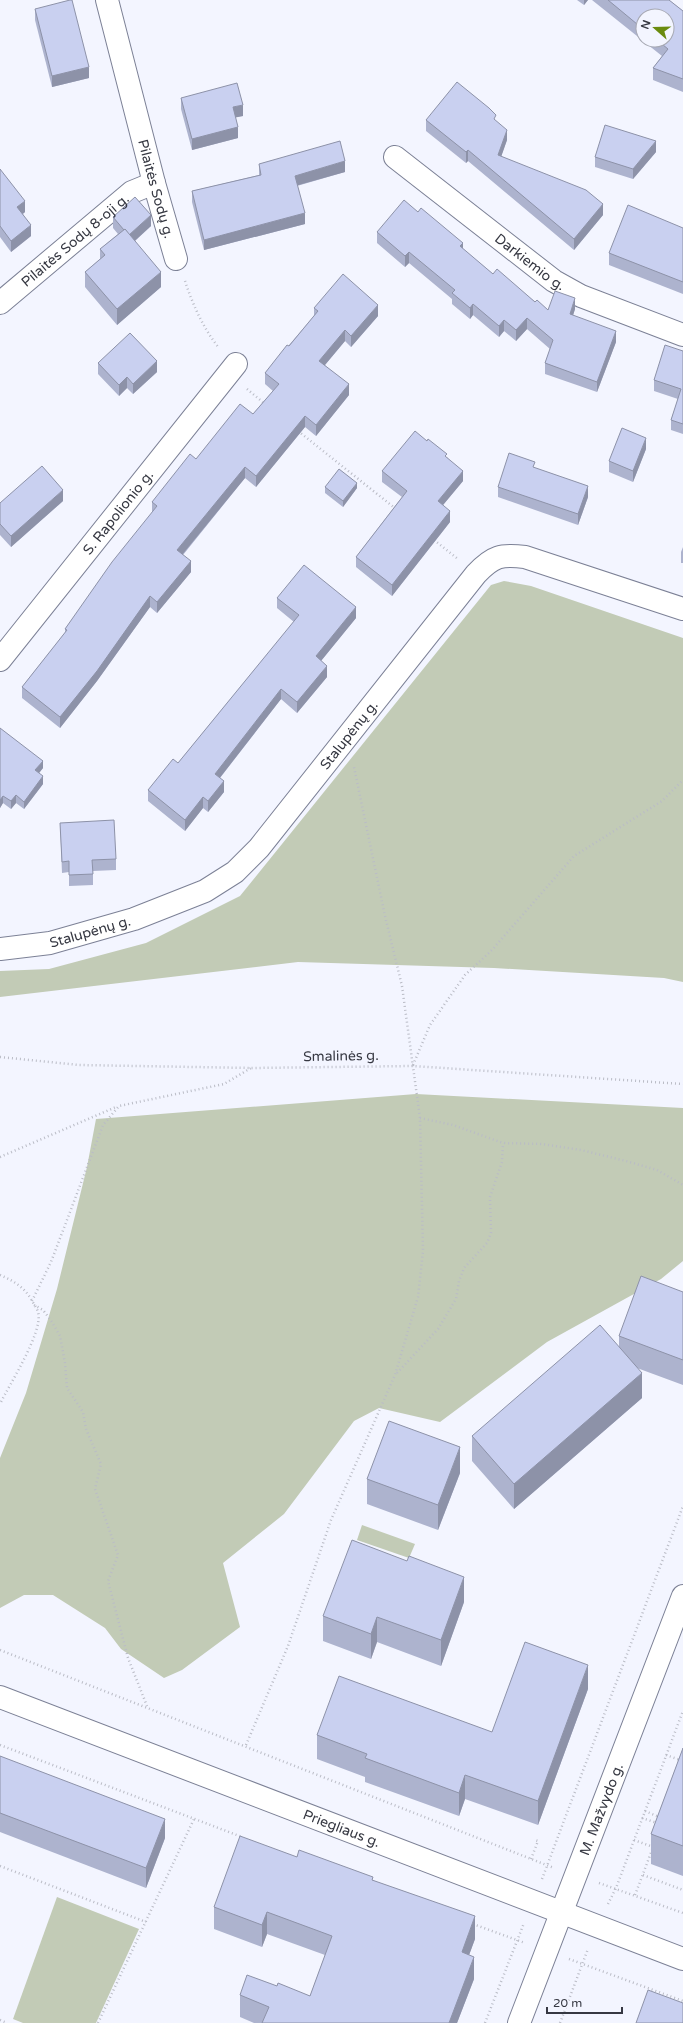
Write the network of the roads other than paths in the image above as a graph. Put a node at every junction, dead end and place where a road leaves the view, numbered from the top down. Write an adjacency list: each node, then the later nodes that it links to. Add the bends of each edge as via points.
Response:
1 (107, 0): 3 (street, Pilaitės Sodų g.)
2 (395, 157): 6 (street, Darkiemio g., via 554,281 581,296)
3 (154, 183): 4 (street, Pilaitės Sodų g.); 5 (street, Pilaitės Sodų 8-oji g., via 132,192)
4 (176, 258)
5 (0, 303)
6 (683, 335)
7 (232, 369): 9 (street, S. Rapolionio g.)
8 (683, 609): 10 (street, Stalupėnų g., via 525,557 506,554 488,561 259,848 235,872 205,891 134,918 50,943)
9 (0, 660)
10 (0, 949)
11 (683, 1596): 13 (street, M. Mažvydo g.)
12 (0, 1697): 13 (street, Priegliaus g.)
13 (561, 1913): 14 (street, Priegliaus g.); 15 (street, M. Mažvydo g.)
14 (683, 1959)
15 (519, 2023)

